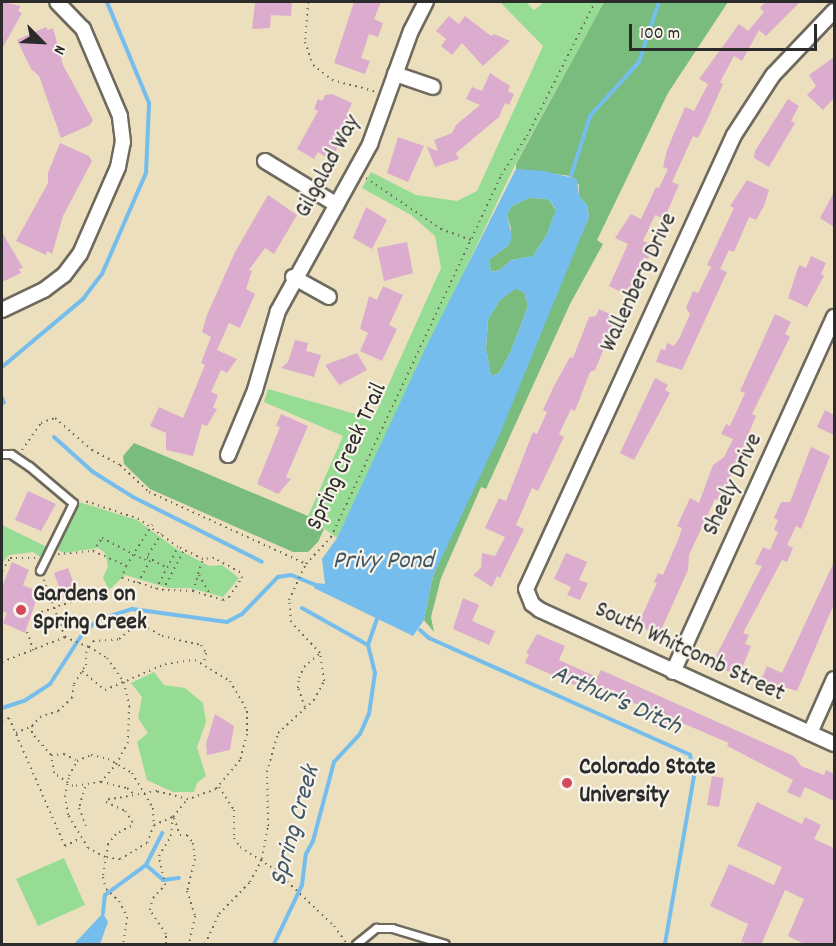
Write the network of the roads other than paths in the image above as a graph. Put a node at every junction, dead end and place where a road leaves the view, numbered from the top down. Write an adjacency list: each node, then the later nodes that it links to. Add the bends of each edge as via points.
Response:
1 (57, 2): 10 (street, via 83,29 120,116 123,142 118,167 80,254 64,275 44,290)
2 (426, 2): 4 (street, Gilgalad Way)
3 (834, 11): 15 (street, Wallenberg Drive, via 779,68 734,135 530,577)
4 (395, 74): 5 (street); 7 (street, Gilgalad Way, via 357,172)
5 (433, 87)
6 (265, 161): 7 (street)
7 (337, 205): 8 (street, Gilgalad Way)
8 (293, 277): 9 (street); 13 (street, Gilgalad Way, via 278,311 255,390)
9 (329, 297)
10 (2, 310)
11 (834, 317): 16 (street, Sheely Drive)
12 (2, 454): 14 (lane, via 17,457 73,503)
13 (228, 455)
14 (40, 570)
15 (528, 597): 16 (street, South Whitcomb Street, via 540,610)
16 (673, 672): 18 (street, South Whitcomb Street)
17 (834, 679): 18 (street)
18 (810, 733): 19 (street, South Whitcomb Street)
19 (834, 744)
20 (356, 945): 21 (lane, via 376,928 392,928)
21 (445, 945)

